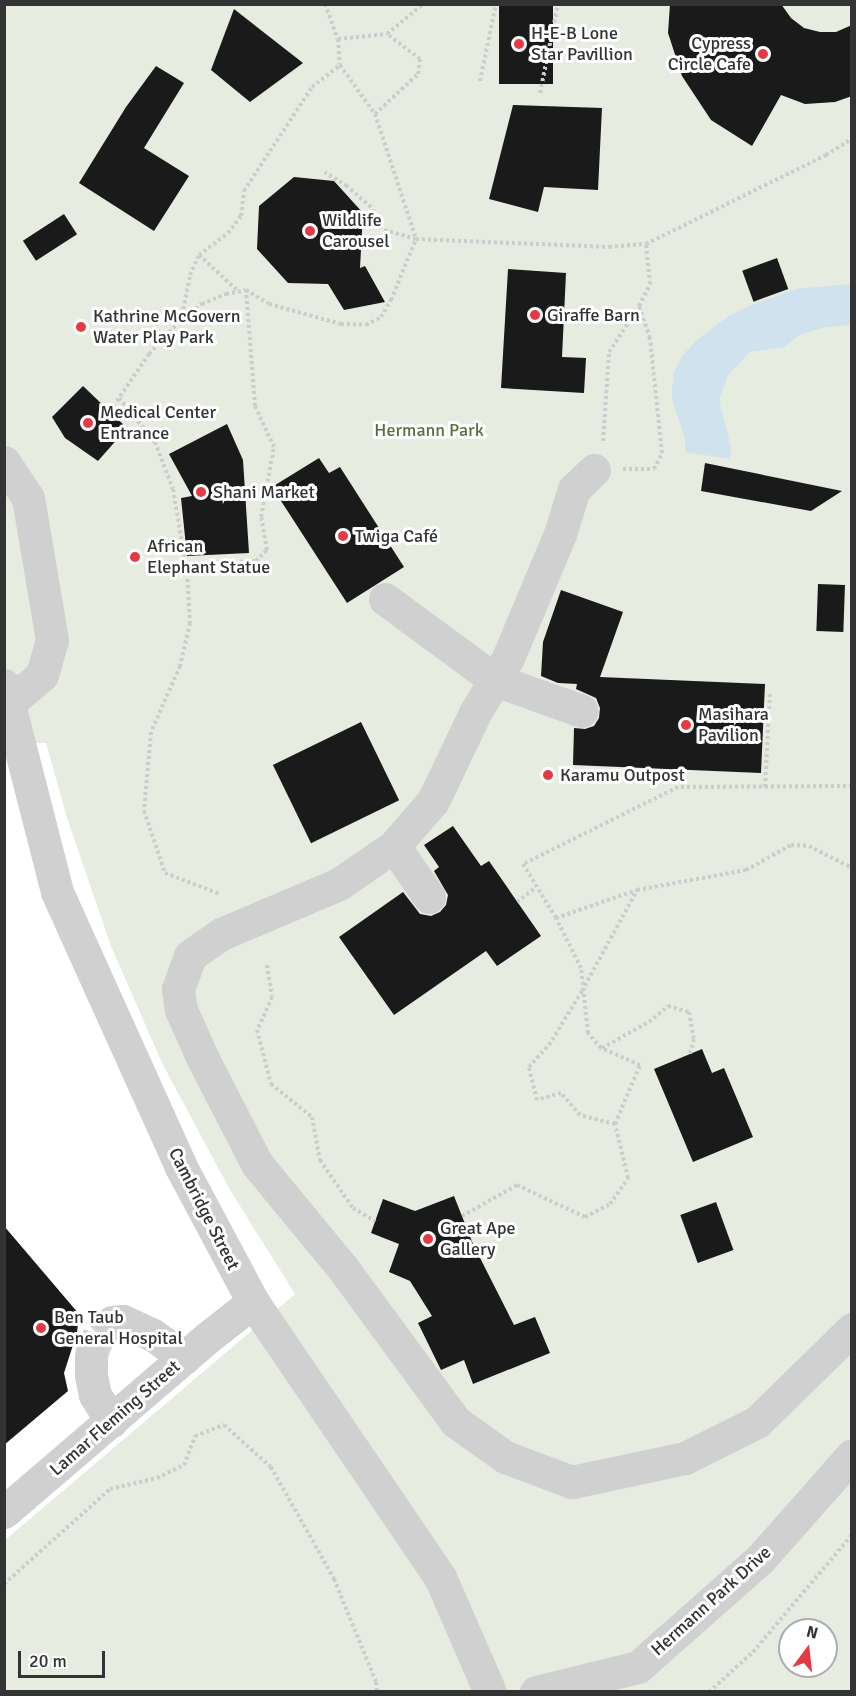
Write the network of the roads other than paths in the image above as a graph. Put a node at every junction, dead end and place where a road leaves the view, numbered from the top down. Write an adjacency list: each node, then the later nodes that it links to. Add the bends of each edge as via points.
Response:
1 (4, 462): 5 (street, via 28,498 52,640 42,675)
2 (594, 470): 4 (street, via 574,489 560,534)
3 (385, 599): 4 (street)
4 (495, 680): 6 (street); 8 (street, via 433,801)
5 (7, 694): 7 (street, Cambridge Street)
6 (582, 711)
7 (16, 784): 10 (street, Cambridge Street, via 57,892 181,1167)
8 (394, 846): 9 (street); 12 (street, via 339,884 221,934 190,956 178,989 181,1010 203,1059 257,1164 342,1267 456,1422 505,1457 572,1482 685,1458 757,1422)
9 (429, 897)
10 (253, 1302): 14 (street, Lamar Fleming Street); 18 (street, Cambridge Street, via 440,1577)
11 (112, 1322): 14 (street, via 123,1321 153,1335)
12 (852, 1329)
13 (91, 1355): 15 (street, via 95,1395)
14 (185, 1358): 15 (street, Lamar Fleming Street)
15 (111, 1421): 17 (street, Lamar Fleming Street)
16 (852, 1455): 19 (street, Hermann Park Drive, via 761,1558 638,1667)
17 (4, 1512)
18 (490, 1692)
19 (536, 1692)

